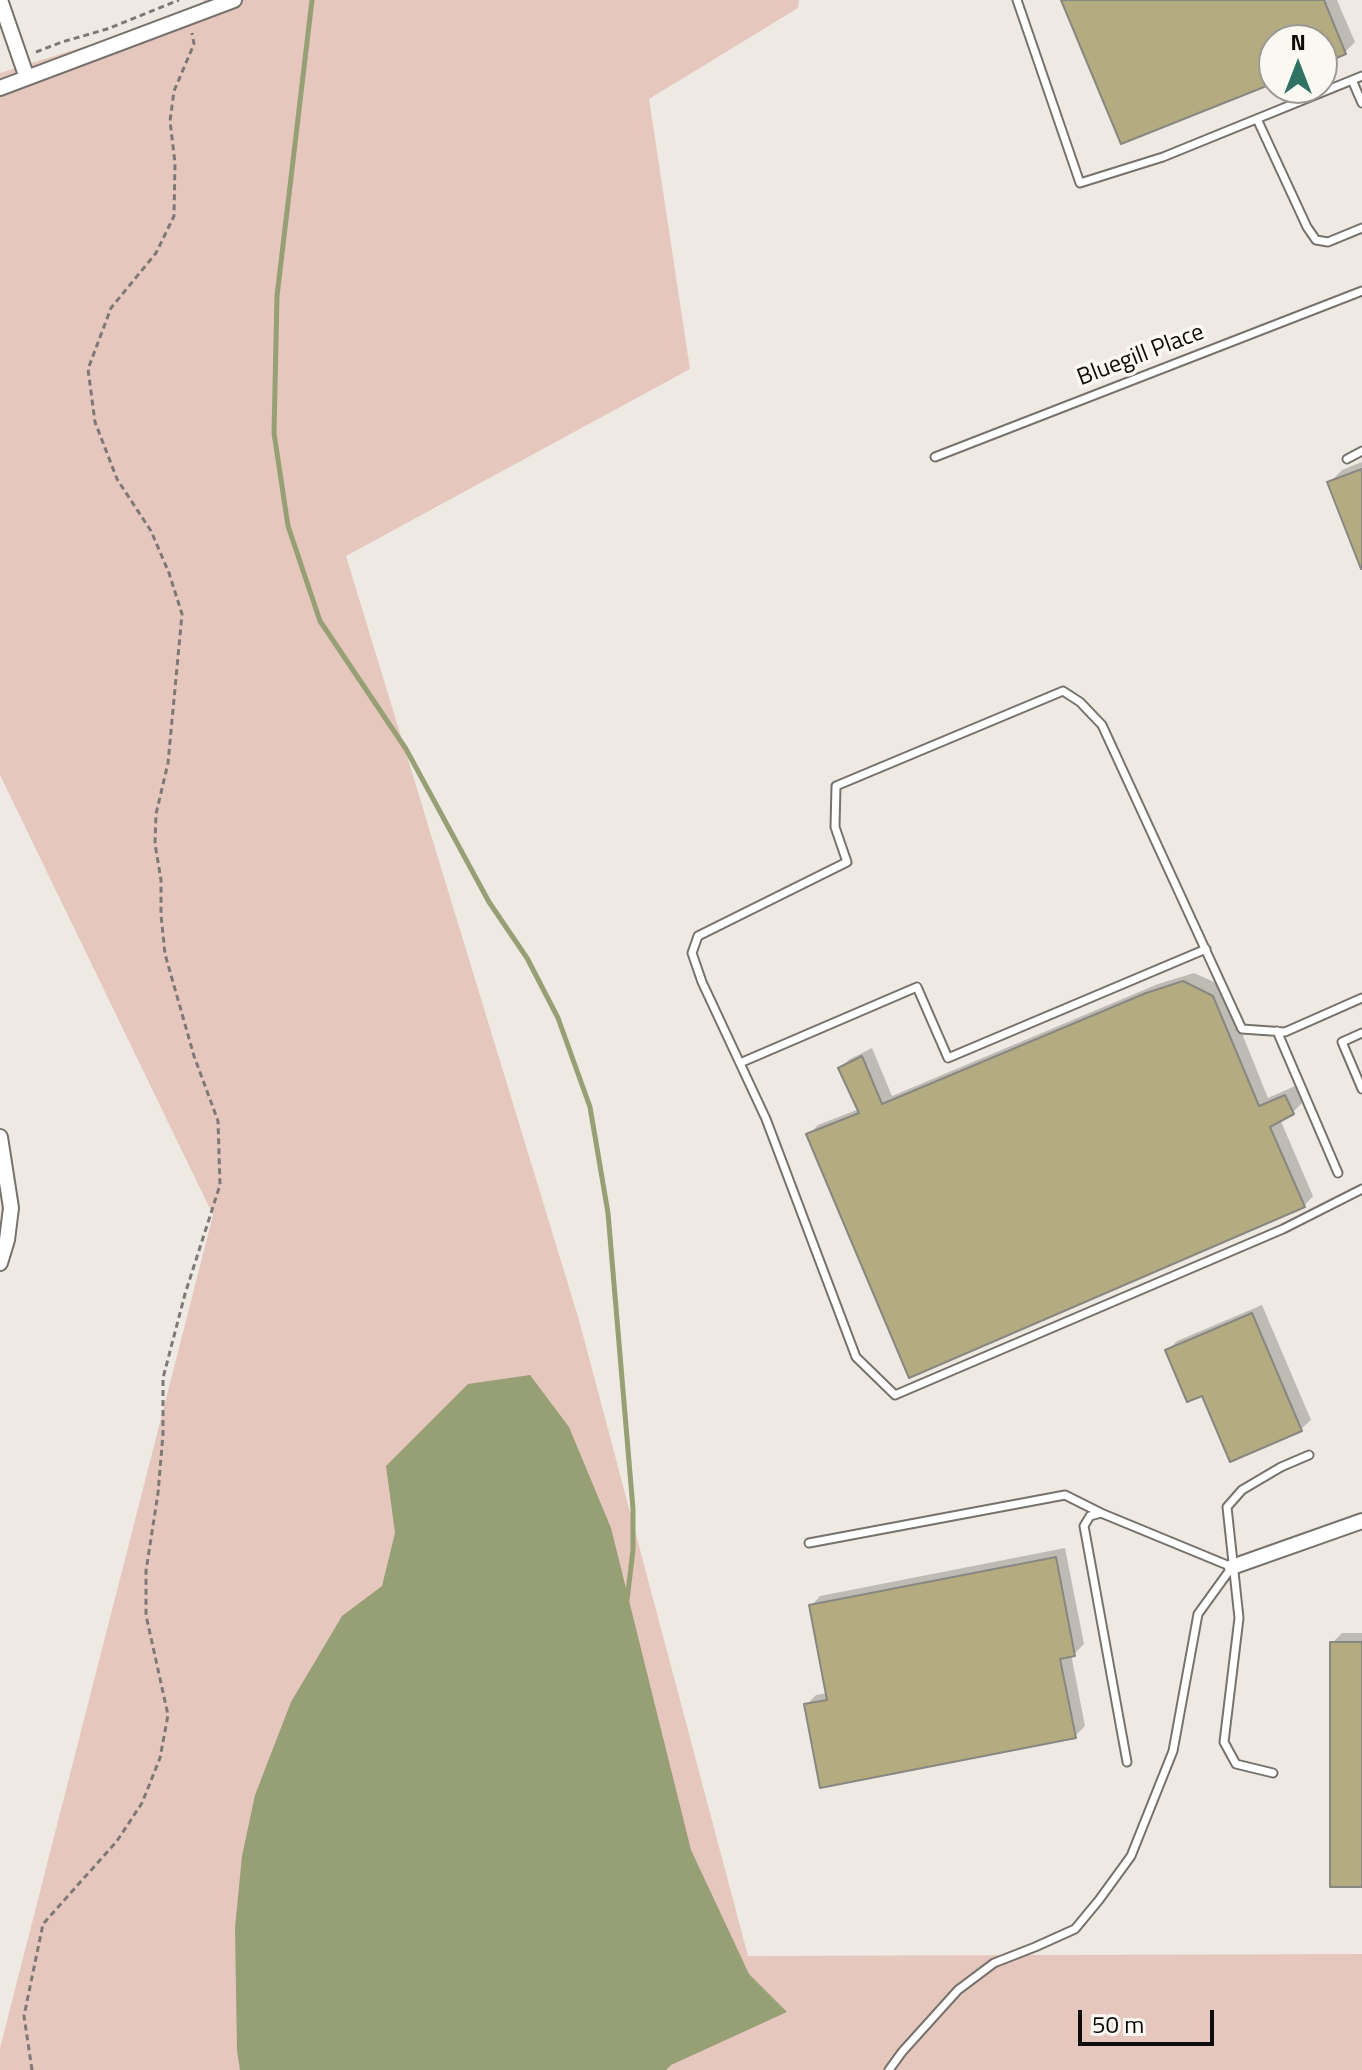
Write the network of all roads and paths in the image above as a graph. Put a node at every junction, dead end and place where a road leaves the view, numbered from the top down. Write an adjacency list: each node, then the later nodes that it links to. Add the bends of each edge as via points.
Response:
1 (0, 0): 6 (street)
2 (179, 0): 6 (path)
3 (234, 0): 5 (street)
4 (1017, 0): 12 (lane, via 1080,183)
5 (188, 18): 8 (street); 35 (path, via 194,44 174,91 170,121 174,216 156,253 111,308 88,369 95,422 117,479 151,531 182,614 155,844 165,954 218,1121 220,1185 163,1378 163,1434 146,1571 146,1615 168,1715 160,1758 142,1803 117,1841 43,1924 24,2016)
6 (21, 59): 8 (street)
7 (1362, 76): 9 (lane)
8 (27, 78): 10 (street)
9 (1352, 80): 11 (lane); 12 (lane)
10 (0, 88)
11 (1362, 103)
12 (1257, 119): 13 (lane, via 1316,240 1328,242)
13 (1362, 228)
14 (1362, 291): 16 (lane, Bluegill Place)
15 (1362, 451): 17 (lane)
16 (935, 457)
17 (1347, 459)
18 (1206, 949): 20 (lane, via 1242,1029); 22 (lane, via 948,1058 917,987); 22 (lane, via 1102,725 1063,691 836,786 835,827 847,862 698,936 692,953)
19 (1362, 998): 20 (lane)
20 (1277, 1031): 25 (lane)
21 (1362, 1033): 23 (lane, via 1342,1042)
22 (740, 1063): 26 (lane, via 856,1357 895,1395 1283,1229)
23 (1362, 1089)
24 (0, 1137): 27 (street, via 11,1208)
25 (1338, 1173)
26 (1362, 1189)
27 (0, 1263)
28 (1309, 1455): 32 (lane, via 1242,1490 1227,1507)
29 (1101, 1513): 31 (lane, via 1065,1495); 32 (lane); 33 (lane, via 1090,1516 1084,1526)
30 (1362, 1521): 32 (street)
31 (809, 1543)
32 (1232, 1567): 34 (lane, via 1239,1618 1224,1742 1236,1764); 36 (lane, via 1198,1614 1173,1751 1131,1856 1075,1929 994,1963 958,1990)
33 (1127, 1762)
34 (1273, 1773)
35 (32, 2070)
36 (889, 2070)

